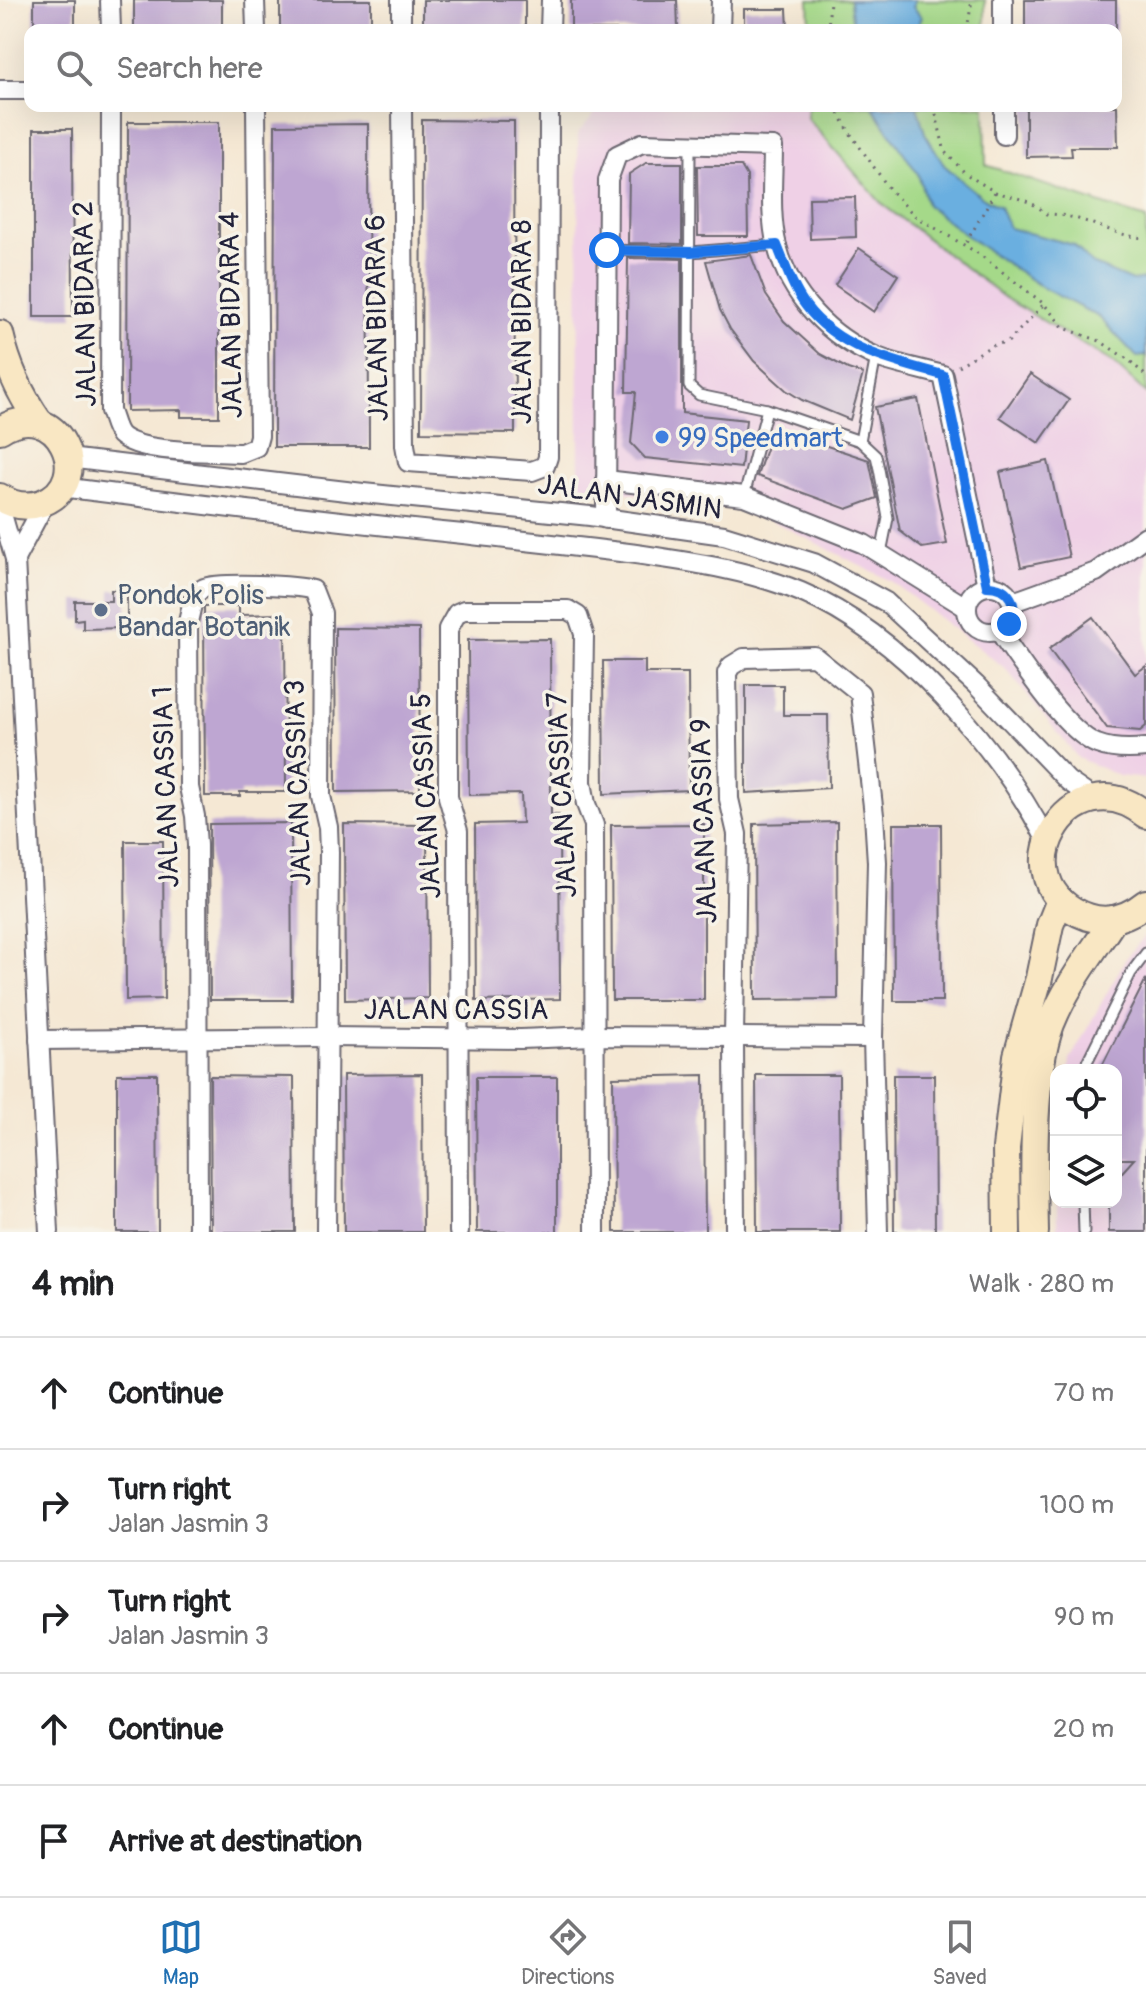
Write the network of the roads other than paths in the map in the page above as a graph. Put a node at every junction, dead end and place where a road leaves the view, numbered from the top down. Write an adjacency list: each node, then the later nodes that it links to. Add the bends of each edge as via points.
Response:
1 (110, 0): 7 (street)
2 (255, 0): 8 (street)
3 (401, 0): 9 (street)
4 (551, 0): 10 (street)
5 (721, 0): 11 (street)
6 (1003, 0): 12 (street)
7 (111, 24)
8 (256, 24)
9 (401, 24)
10 (550, 24)
11 (720, 24)
12 (1003, 24)
13 (0, 90): 14 (street)
14 (24, 90)
15 (111, 112): 31 (street, JALAN BIDARA 2, via 110,411 121,436 142,446)
16 (256, 112): 31 (street, JALAN BIDARA 4, via 259,436 256,447 241,453)
17 (402, 112): 33 (street, JALAN BIDARA 6, via 406,456 412,464)
18 (549, 112): 33 (street, JALAN BIDARA 8, via 548,457 545,466 532,471)
19 (1004, 112): 20 (street)
20 (1004, 135)
21 (690, 144): 22 (street, via 773,147); 23 (street, via 642,143 617,155 608,180); 24 (lane)
22 (777, 245): 24 (lane); 26 (street, via 806,307)
23 (607, 250): 24 (lane); 34 (street)
24 (691, 252): 27 (lane, via 689,386 699,395)
25 (0, 334): 28 (main road, via 10,367)
26 (876, 356): 30 (lane); 44 (street, via 943,375)
27 (767, 409): 30 (lane); 36 (lane)
28 (40, 423): 29 (main road, via 14,422); 32 (main road, via 59,436)
29 (0, 430)
30 (860, 441): 41 (lane, via 876,456 879,469 888,518)
31 (182, 449)
32 (68, 458): 35 (main road, via 66,479); 39 (street, JALAN JASMIN)
33 (475, 468)
34 (606, 480): 36 (street); 39 (street)
35 (54, 494): 37 (main road, via 20,506); 42 (street); 52 (street, JALAN JASMIN, via 587,547 717,565 802,592 868,628 953,706 1027,804)
36 (744, 496): 41 (street)
37 (0, 497)
38 (0, 507): 42 (street)
39 (606, 519): 50 (street, JALAN JASMIN, via 724,535 814,563 886,602 1068,781)
40 (1146, 536): 45 (street, via 1096,572)
41 (881, 553): 46 (street)
42 (15, 559): 63 (street)
43 (254, 586): 58 (street, JALAN CASSIA 3, via 313,590 322,613); 59 (street, JALAN CASSIA 1, via 205,588 194,596 188,622 189,787 197,845)
44 (987, 586): 45 (street, via 1004,590); 46 (street, via 975,591)
45 (1013, 602): 48 (street, via 1009,624)
46 (967, 608): 48 (street, via 974,627)
47 (516, 609): 57 (street, JALAN CASSIA 7, via 568,610 583,624 582,782 594,825); 62 (street, JALAN CASSIA 5, via 464,610 448,629 448,797 458,831)
48 (999, 631): 49 (street, via 1041,692 1093,743)
49 (1146, 748)
50 (1094, 799): 51 (main road); 52 (main road, via 1057,822)
51 (1141, 806)
52 (1047, 841): 53 (main road, via 1046,872)
53 (1060, 900): 55 (main road, via 1094,919); 73 (main road, via 1017,1056 1006,1148)
54 (1146, 903): 55 (main road)
55 (1114, 919): 74 (main road, via 1071,984 1042,1053)
56 (1146, 953): 64 (lane)
57 (593, 1036): 60 (street, JALAN CASSIA); 62 (street, JALAN CASSIA); 70 (street, JALAN CASSIA 7)
58 (328, 1037): 59 (street, JALAN CASSIA); 62 (street, JALAN CASSIA); 68 (street)
59 (196, 1038): 63 (street, JALAN CASSIA); 67 (street, JALAN CASSIA 1)
60 (734, 1038): 61 (street, JALAN CASSIA); 61 (street, JALAN CASSIA 9, via 737,834 729,799 727,673 744,658 814,656 860,693 877,862); 71 (street)
61 (873, 1038): 72 (street)
62 (459, 1039): 69 (street, JALAN CASSIA 5)
63 (39, 1040): 66 (street)
64 (1086, 1064)
65 (1083, 1208): 75 (lane)
66 (49, 1232)
67 (198, 1232)
68 (326, 1232)
69 (459, 1232)
70 (595, 1232)
71 (735, 1232)
72 (878, 1232)
73 (1007, 1232)
74 (1035, 1232)
75 (1084, 1232)

